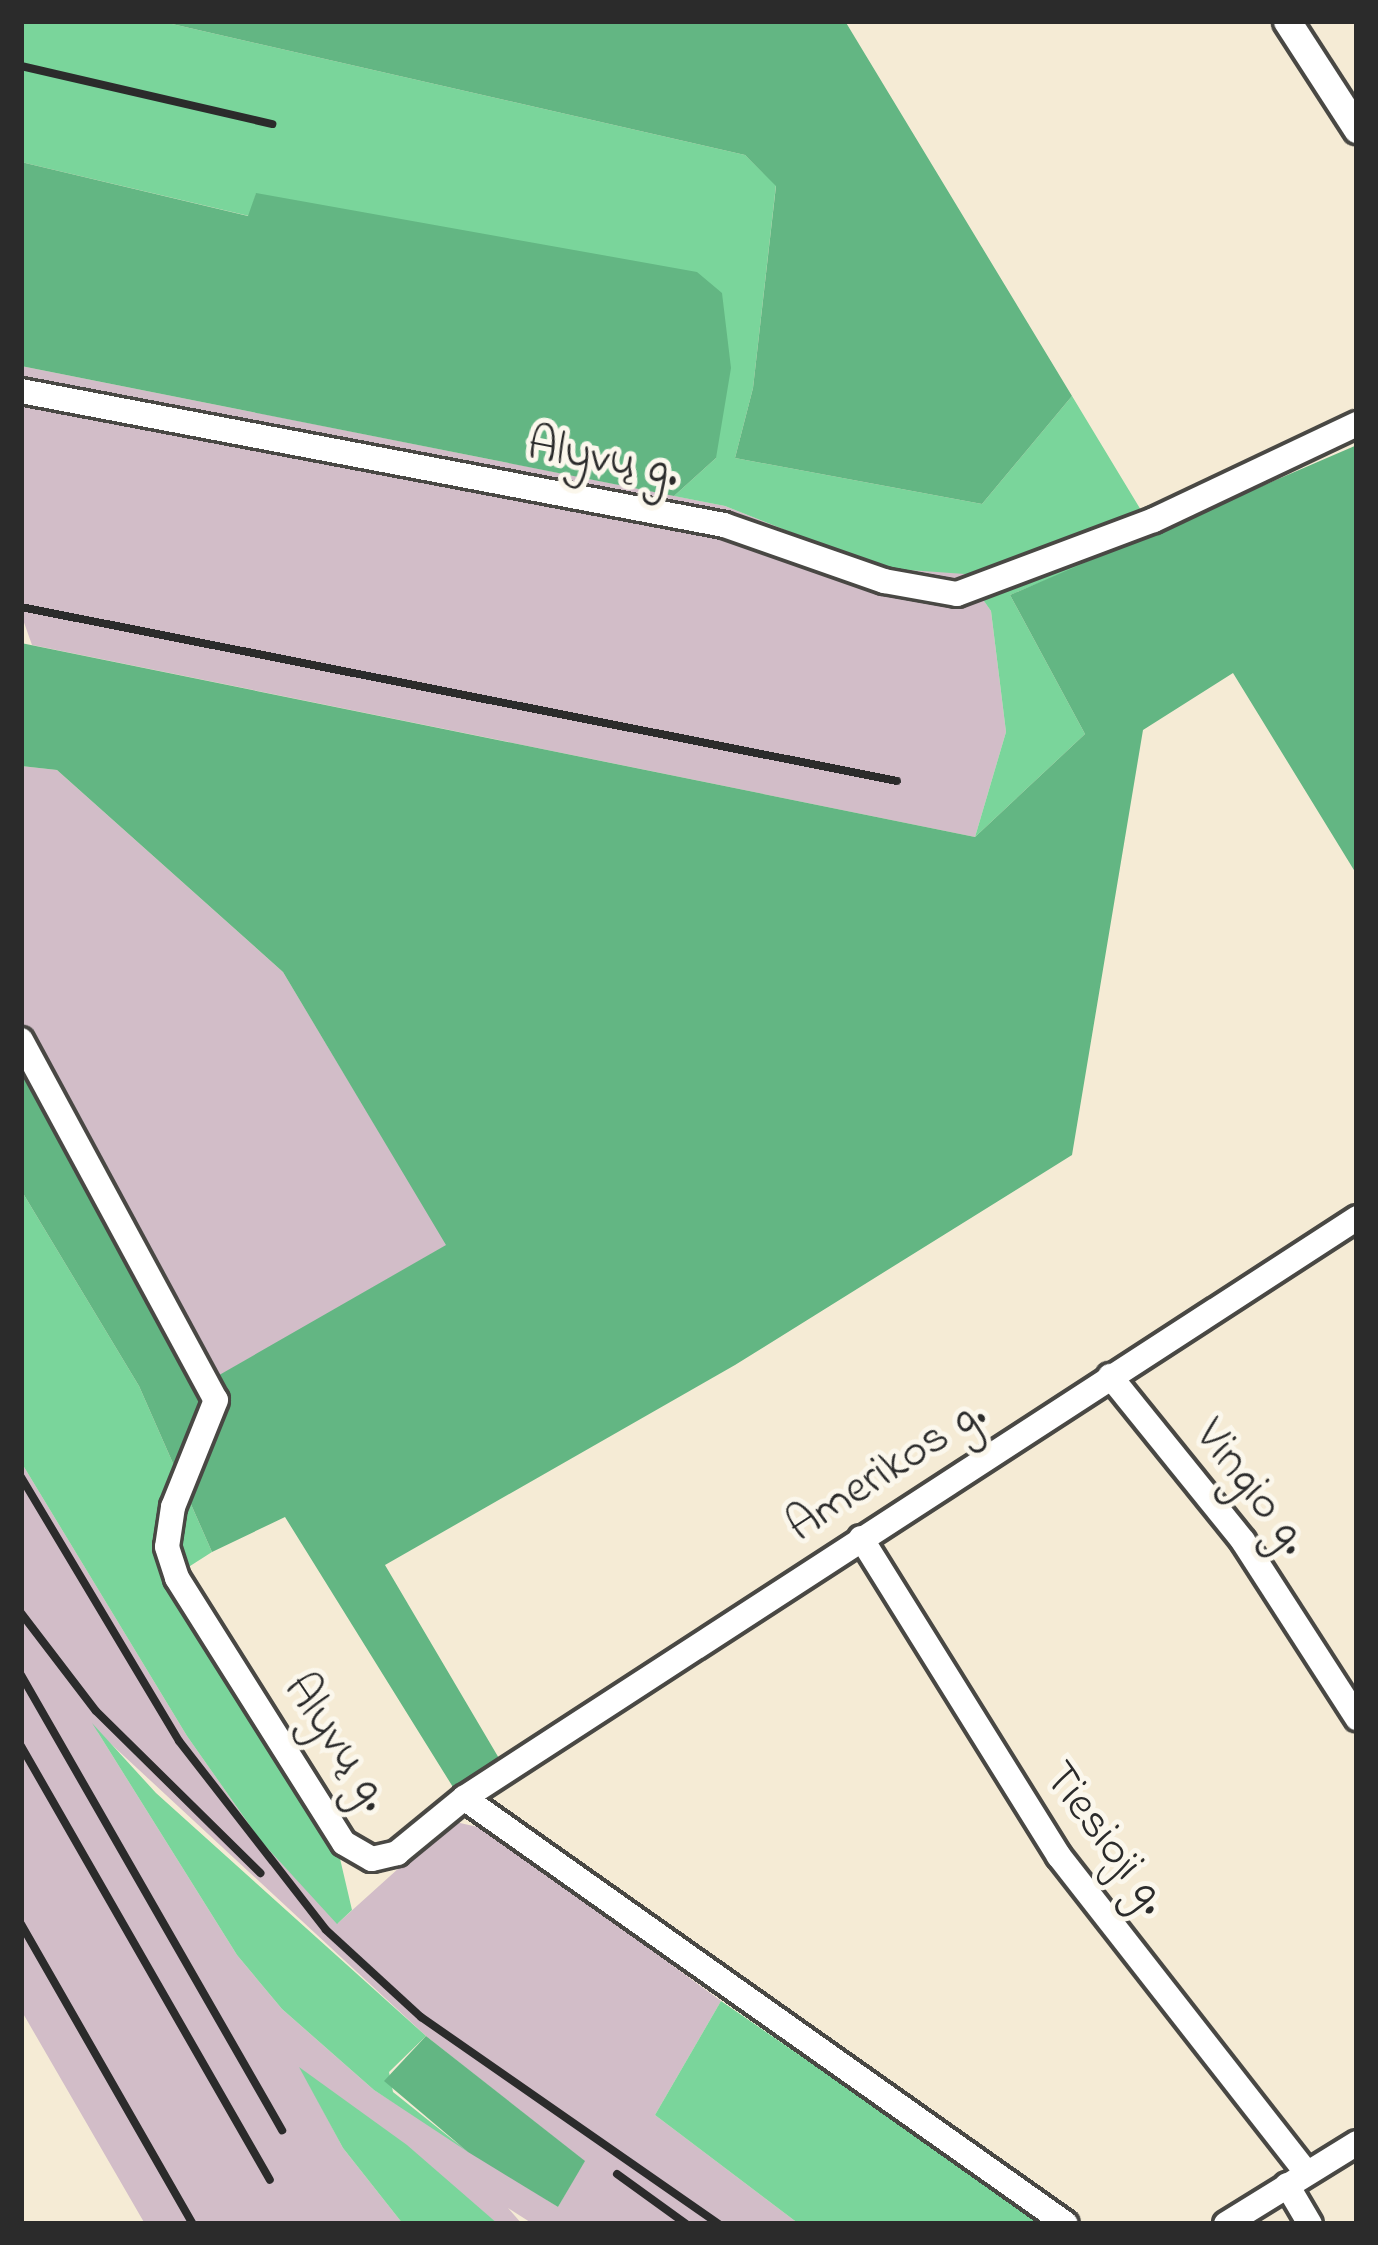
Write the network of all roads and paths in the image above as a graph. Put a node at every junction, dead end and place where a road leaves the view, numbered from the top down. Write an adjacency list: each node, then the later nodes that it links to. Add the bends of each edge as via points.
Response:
1 (1287, 21): 2 (street)
2 (1354, 118)
3 (21, 391): 4 (street, Alyvų g., via 724,525 884,581 957,594 1154,520)
4 (1357, 424)
5 (21, 1040): 10 (street, Alyvų g., via 216,1400 173,1508 167,1547 177,1578 344,1843 373,1859 397,1853)
6 (1357, 1217): 7 (street, Amerikos g.)
7 (1109, 1376): 8 (street, Amerikos g.); 9 (street, Vingio g., via 1243,1541)
8 (861, 1538): 10 (street, Amerikos g.); 12 (street, Tiesioji g., via 1059,1856)
9 (1357, 1718)
10 (464, 1798): 13 (street, Alyvų g.)
11 (1357, 2143): 12 (street)
12 (1297, 2179): 14 (street); 15 (street)
13 (1066, 2224)
14 (1226, 2224)
15 (1310, 2224)

